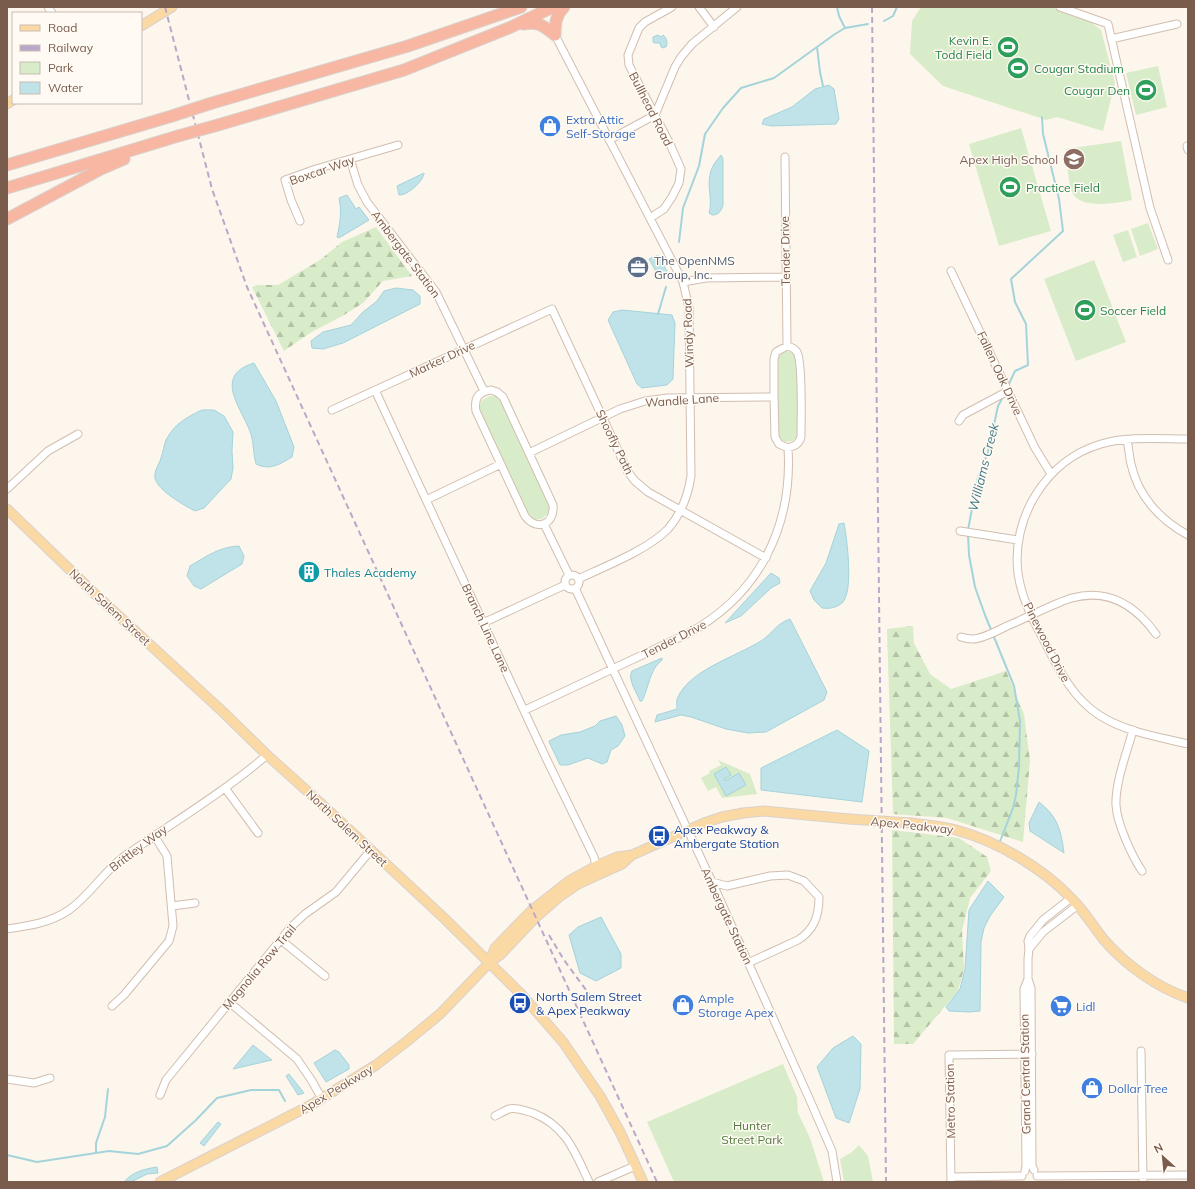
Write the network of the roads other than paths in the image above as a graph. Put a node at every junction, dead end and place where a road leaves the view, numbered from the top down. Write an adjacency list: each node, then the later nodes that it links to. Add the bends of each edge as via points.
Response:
1 (172, 7): 10 (main road)
2 (521, 7): 21 (highway, bridge, via 408,46)
3 (553, 7): 11 (highway)
4 (564, 7): 13 (highway, via 556,20)
5 (672, 7): 15 (street, Bullhead Road, via 639,28 628,55 629,65)
6 (699, 7): 12 (street)
7 (737, 7): 12 (street)
8 (1060, 7): 14 (street, via 1108,24)
9 (1177, 24): 14 (street)
10 (142, 25)
11 (511, 27): 13 (highway, via 536,23); 17 (highway, bridge, via 404,70)
12 (714, 27): 15 (street, via 692,44 681,57)
13 (555, 35): 16 (street, Windy Road)
14 (1111, 39): 26 (street, via 1150,208)
15 (655, 115): 16 (street); 24 (street, Bullhead Road, via 680,167 681,177 664,210)
16 (609, 140): 24 (street, Windy Road)
17 (162, 141): 22 (highway); 23 (highway, via 101,169)
18 (398, 145): 20 (street, Boxcar Way)
19 (785, 157): 28 (street, Tender Drive)
20 (350, 159): 25 (street, Boxcar Way, via 285,180); 32 (street, Ambergate Station, via 362,194 436,292)
21 (7, 165)
22 (7, 188)
23 (7, 218)
24 (650, 218): 29 (street, Windy Road)
25 (300, 221)
26 (1168, 260)
27 (951, 272): 35 (street, Fallen Oak Drive)
28 (786, 277): 29 (street, via 706,278); 31 (street, Tender Drive)
29 (683, 282): 37 (street, Windy Road, via 689,308)
30 (552, 308): 32 (street, Marker Drive); 39 (street, Shoofly Path)
31 (787, 346): 36 (street, via 776,352 774,359); 44 (street, via 797,352 800,359 801,397 801,437 795,446)
32 (464, 349): 33 (street, Marker Drive); 34 (street, Ambergate Station)
33 (376, 390): 38 (street, Marker Drive); 49 (street, Branch Line Lane)
34 (484, 391): 45 (street, via 491,390 503,397); 46 (street, via 475,401 476,411)
35 (1008, 391): 40 (street, via 963,415); 47 (street, Fallen Oak Drive, via 1035,448)
36 (774, 397): 37 (street, Wandle Lane); 44 (street, via 775,437 779,444)
37 (690, 398): 39 (street, Wandle Lane, via 645,401); 51 (street, Windy Road, via 691,476 688,495)
38 (332, 410)
39 (602, 416): 45 (street, Wandle Lane); 51 (street, Shoofly Path, via 628,472 635,481 648,492)
40 (959, 421)
41 (78, 434): 48 (street, via 48,451)
42 (1188, 438): 43 (street, Pinewood Drive)
43 (1127, 440): 47 (street, Pinewood Drive, via 1108,442 1088,449); 54 (street, via 1133,472 1142,492 1156,511)
44 (788, 448): 56 (street, Tender Drive, via 789,472 783,512)
45 (529, 453): 52 (street, via 553,505 554,512)
46 (501, 464): 49 (street); 52 (street, via 525,516 532,524)
47 (1051, 474): 55 (street, Pinewood Drive, via 1030,504)
48 (7, 489)
49 (426, 500): 62 (street, Branch Line Lane)
50 (7, 510): 69 (main road, North Salem Street)
51 (681, 510): 56 (street, Shoofly Path); 58 (street, Windy Road, via 668,530 648,545)
52 (544, 524): 57 (street)
53 (960, 531): 55 (street)
54 (1188, 535)
55 (1018, 540): 61 (street, Pinewood Drive, via 1018,574)
56 (766, 558): 65 (street, Tender Drive, via 739,595 710,621)
57 (569, 575): 58 (street); 59 (street, via 564,580)
58 (578, 579): 60 (street, via 579,583)
59 (565, 585): 60 (street, via 568,588); 62 (street)
60 (575, 588): 65 (street, Ambergate Station)
61 (1031, 616): 63 (street, via 1072,598 1105,597 1130,606); 64 (street, via 973,639); 67 (street, Pinewood Drive, via 1065,681 1080,699 1099,715)
62 (483, 623): 66 (street, Branch Line Lane)
63 (1156, 634)
64 (961, 637)
65 (612, 669): 66 (street, Tender Drive); 71 (street, Ambergate Station)
66 (524, 710): 76 (street, Branch Line Lane)
67 (1133, 730): 68 (street, Pinewood Drive); 77 (street, via 1117,792 1116,807 1134,858)
68 (1188, 744)
69 (267, 755): 70 (street, Brittley Way); 74 (main road, North Salem Street)
70 (225, 788): 72 (street); 73 (street, Brittley Way)
71 (687, 830): 75 (main road, Apex Peakway); 78 (street, Ambergate Station); 79 (main road, Apex Peakway, bridge, via 722,817 761,811 948,828 984,839 1036,868)
72 (258, 833)
73 (154, 835): 82 (street, via 167,856); 83 (street, Brittley Way, via 113,865 64,913 44,922)
74 (371, 850): 84 (street, Magnolia Row Trail, via 336,892 298,920); 86 (main road, North Salem Street, via 446,919)
75 (632, 855): 76 (main road, Apex Peakway, via 616,857); 86 (main road, Apex Peakway, via 622,864 578,884 559,897)
76 (596, 866): 86 (main road, Apex Peakway, via 559,888 532,910 495,948)
77 (1142, 871)
78 (712, 882): 87 (street, Ambergate Station); 87 (street, via 727,886 770,876 788,875 804,881 820,897 818,916 805,936)
79 (1071, 898): 81 (main road, Apex Peakway); 85 (street, Grand Central Station, via 1033,930 1028,940)
80 (195, 903): 82 (street)
81 (1078, 905): 85 (street, via 1043,932); 89 (main road, Apex Peakway, via 1104,940 1126,961 1152,980)
82 (172, 906): 91 (street, via 174,926 169,941)
83 (7, 929)
84 (281, 940): 88 (street); 90 (street, Magnolia Row Trail)
85 (1029, 949): 93 (street, Grand Central Station)
86 (489, 963): 97 (main road, Apex Peakway, via 440,1014 406,1042 376,1065); 99 (main road, North Salem Street, via 522,995 577,1060 609,1112)
87 (748, 963): 109 (street, Ambergate Station, via 832,1151)
88 (326, 976)
89 (1188, 998)
90 (229, 1002): 96 (street, Magnolia Row Trail, via 166,1080); 97 (street, via 294,1055)
91 (112, 1006)
92 (1141, 1051): 103 (street)
93 (1028, 1054): 101 (street, Grand Central Station); 102 (street, Grand Central Station, via 1032,1166); 104 (street, Metro Station, via 949,1055)
94 (50, 1078): 95 (street, via 34,1083)
95 (7, 1079)
96 (160, 1095)
97 (322, 1099): 105 (main road, Apex Peakway)
98 (495, 1116): 106 (street, via 509,1109 516,1109 527,1111 550,1122 571,1144)
99 (635, 1166): 107 (street); 108 (main road, North Salem Street)
100 (1187, 1175): 103 (street)
101 (1024, 1176): 102 (street, via 1030,1169); 104 (street)
102 (1035, 1176): 103 (street)
103 (1143, 1178)
104 (951, 1180)
105 (160, 1182)
106 (589, 1182)
107 (598, 1182)
108 (643, 1182)
109 (836, 1182)

